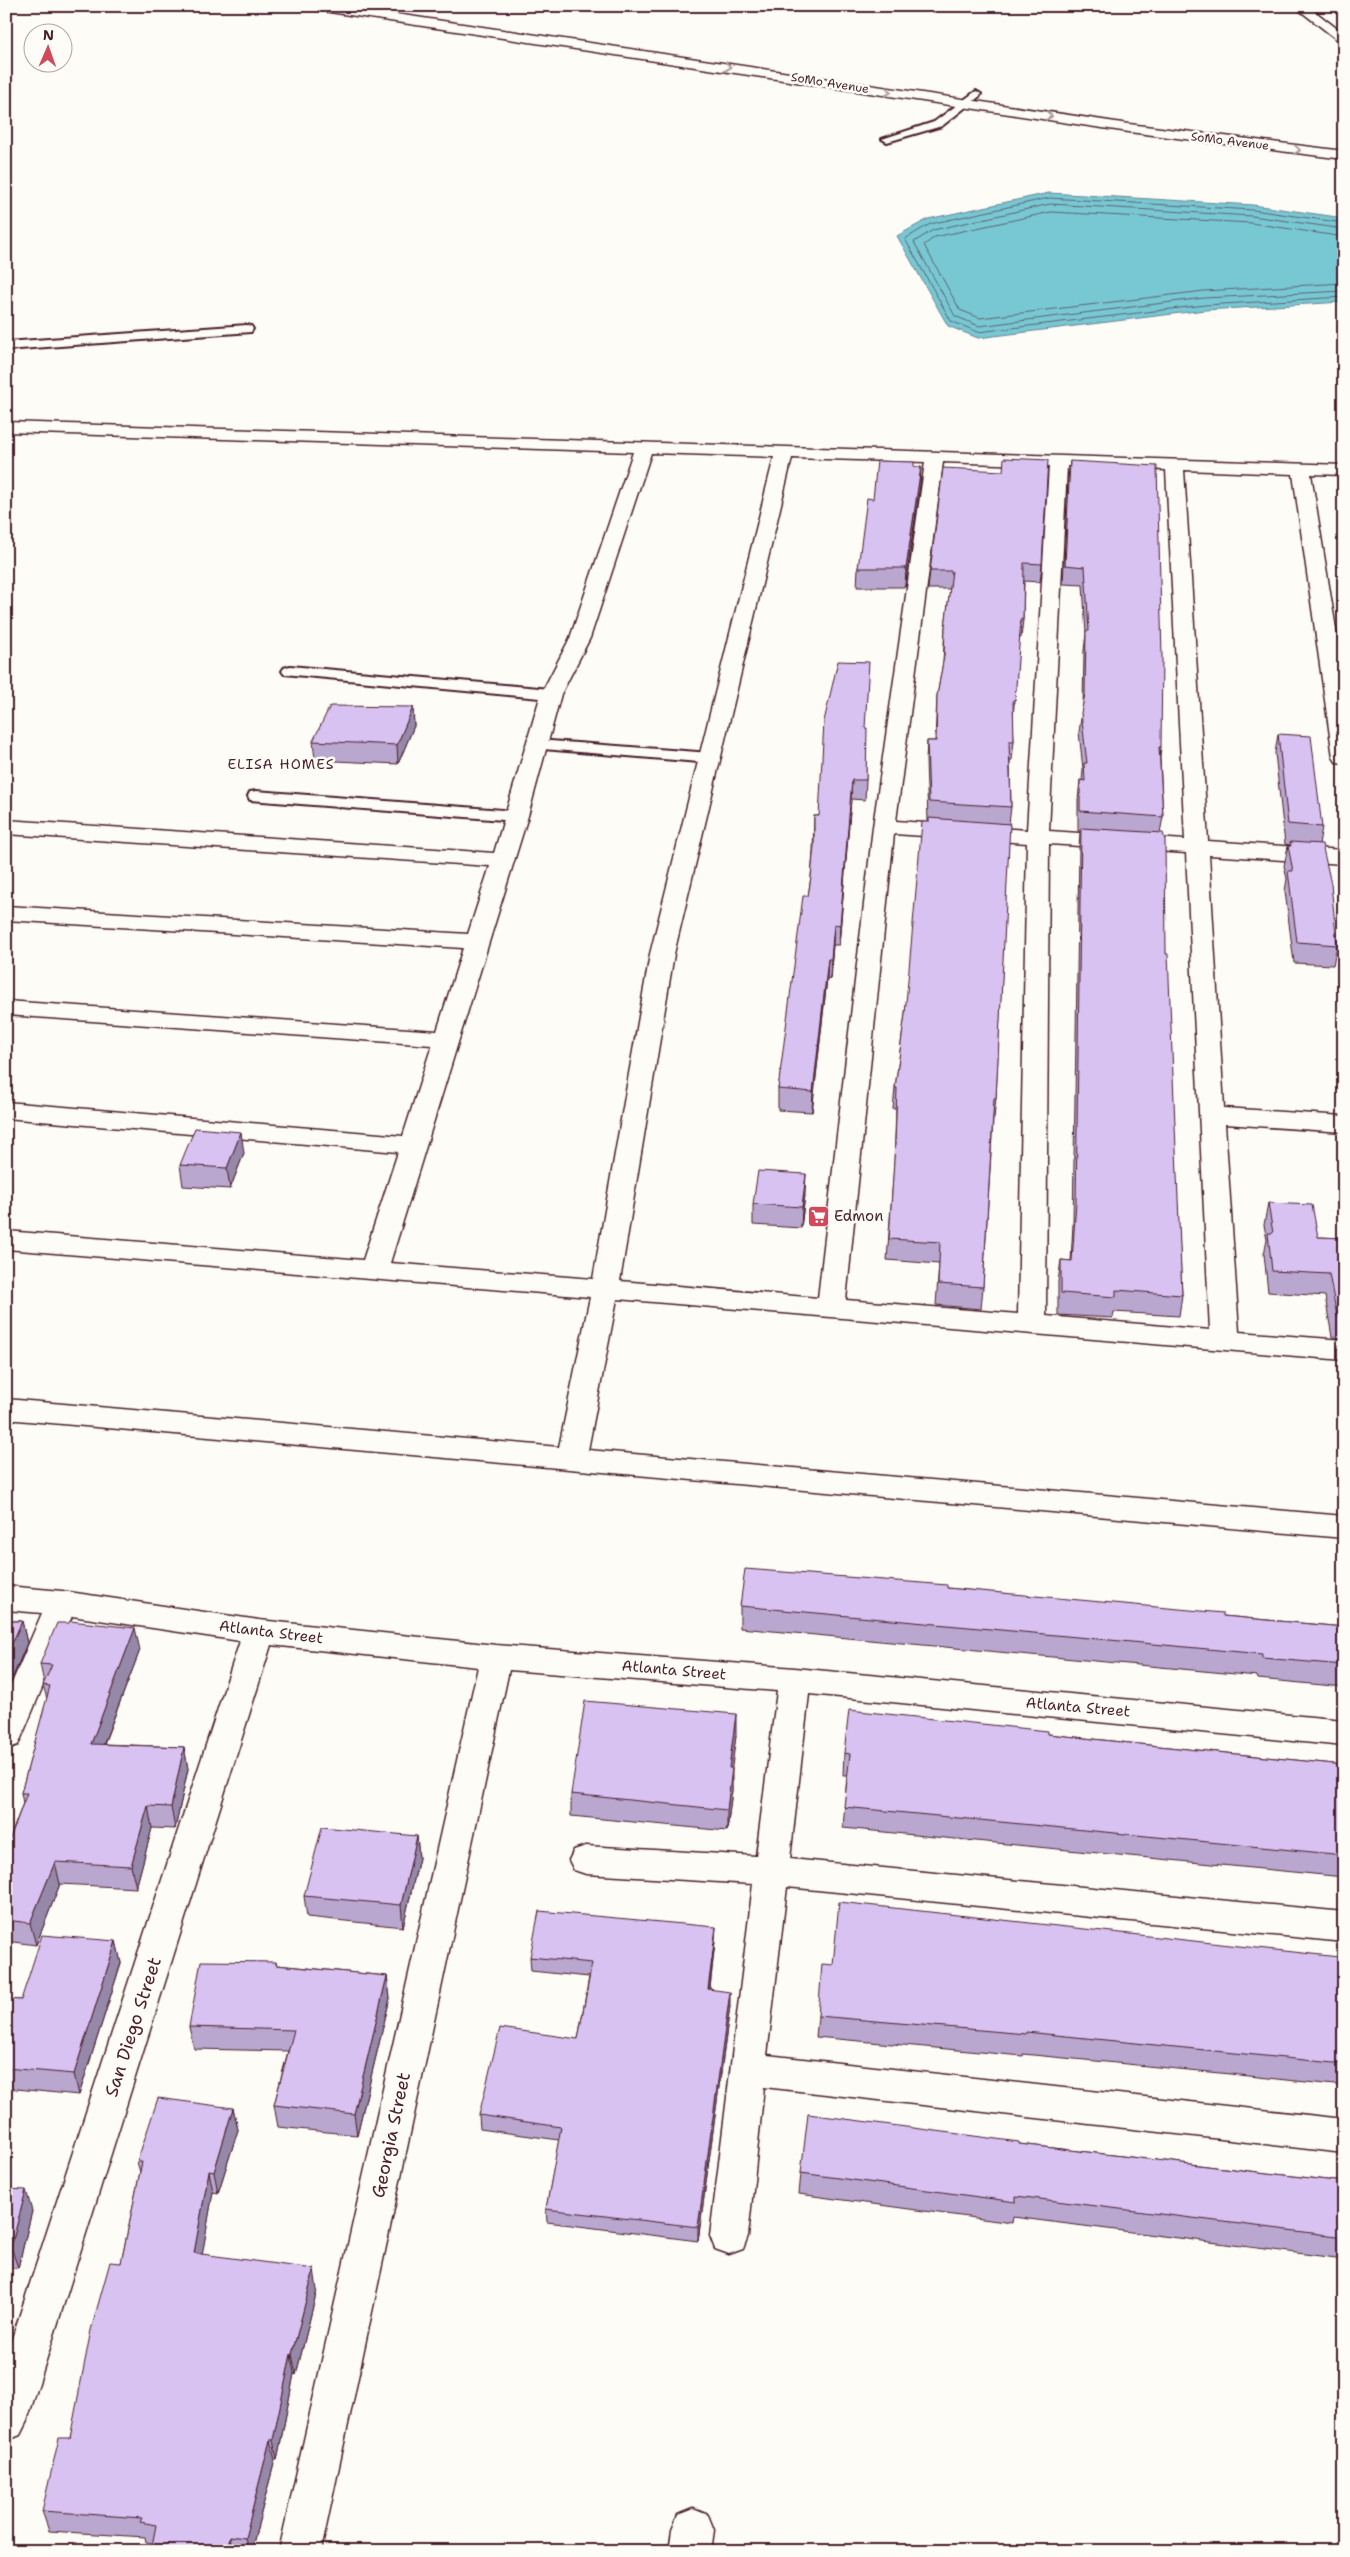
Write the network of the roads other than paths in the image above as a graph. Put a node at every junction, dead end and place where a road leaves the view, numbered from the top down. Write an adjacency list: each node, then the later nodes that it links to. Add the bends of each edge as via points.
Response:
1 (316, 6): 6 (street, SoMo Avenue, one-way to 6)
2 (394, 6): 5 (street, SoMo Avenue)
3 (1300, 6): 4 (street)
4 (1344, 42)
5 (976, 94): 6 (lane); 8 (street, SoMo Avenue)
6 (964, 104): 7 (lane, via 938,124); 9 (street, SoMo Avenue, one-way to 9)
7 (887, 139)
8 (1344, 143)
9 (1344, 155)
10 (247, 329): 11 (lane)
11 (6, 346)
12 (6, 426): 13 (street)
13 (644, 447): 14 (street); 21 (street, via 580,638)
14 (784, 452): 15 (street); 25 (street)
15 (935, 457): 16 (street); 29 (street)
16 (1058, 461): 17 (street); 30 (street)
17 (1175, 465): 18 (street); 31 (street)
18 (1301, 468): 19 (street); 22 (street)
19 (1344, 470)
20 (290, 671): 21 (lane)
21 (551, 694): 23 (street)
22 (1341, 701): 24 (street)
23 (537, 745): 25 (lane); 27 (street)
24 (1344, 757)
25 (711, 758): 44 (street, via 662,954)
26 (256, 796): 27 (lane)
27 (516, 816): 33 (street)
28 (6, 826): 33 (street)
29 (884, 827): 30 (street); 45 (street)
30 (1038, 837): 31 (street); 46 (street)
31 (1196, 848): 32 (street); 39 (street)
32 (1344, 857)
33 (503, 860): 35 (street)
34 (6, 913): 35 (street)
35 (477, 942): 37 (street)
36 (6, 1008): 37 (street)
37 (446, 1040): 41 (street)
38 (6, 1110): 41 (street)
39 (1212, 1116): 40 (street); 47 (street)
40 (1344, 1124)
41 (413, 1145): 43 (street)
42 (6, 1240): 43 (street)
43 (374, 1269): 44 (street)
44 (605, 1290): 45 (street); 50 (street)
45 (831, 1309): 46 (street)
46 (1032, 1325): 47 (street)
47 (1225, 1341): 48 (street)
48 (1344, 1350)
49 (6, 1409): 50 (street)
50 (572, 1459): 51 (street)
51 (1344, 1527)
52 (6, 1598): 53 (street, Atlanta Street)
53 (62, 1603): 54 (street, Atlanta Street); 58 (street)
54 (259, 1632): 55 (street, Atlanta Street); 65 (street, San Diego Street)
55 (496, 1657): 56 (street, Atlanta Street); 66 (street, Georgia Street)
56 (795, 1680): 57 (street, Atlanta Street); 60 (street)
57 (1344, 1733)
58 (6, 1736)
59 (586, 1860): 60 (street)
60 (772, 1870): 61 (street); 62 (street)
61 (1344, 1927)
62 (747, 2069): 63 (street); 64 (street)
63 (1344, 2136)
64 (729, 2236)
65 (6, 2421)
66 (300, 2551)

